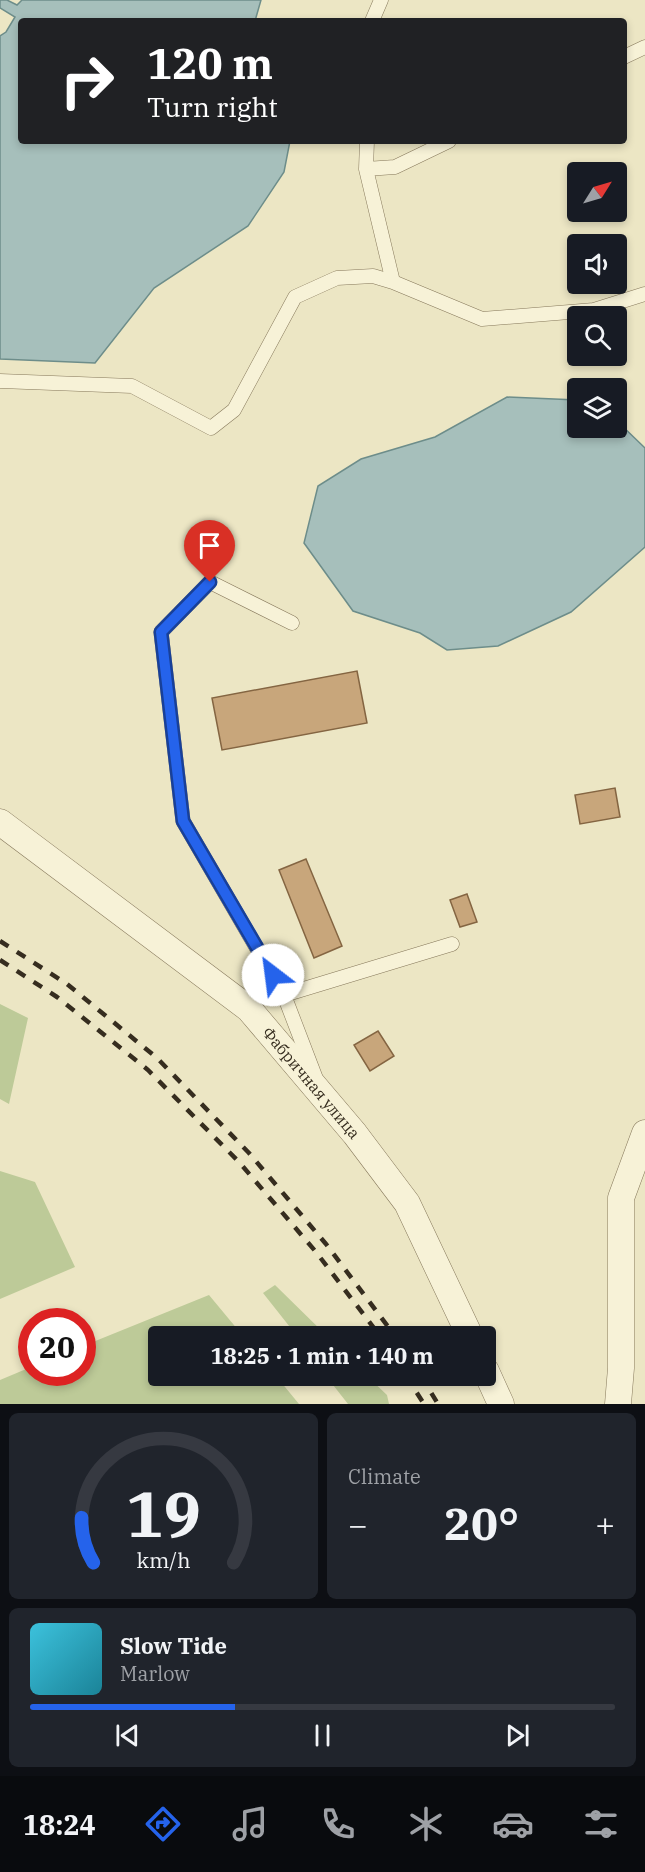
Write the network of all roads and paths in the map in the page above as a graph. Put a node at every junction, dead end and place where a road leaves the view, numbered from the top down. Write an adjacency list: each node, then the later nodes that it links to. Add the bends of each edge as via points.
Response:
1 (381, 0): 2 (lane)
2 (373, 18)
3 (645, 47): 4 (lane)
4 (627, 56)
5 (367, 144): 7 (lane)
6 (443, 144): 7 (lane, via 395,167)
7 (366, 169): 8 (lane)
8 (393, 282): 9 (lane, via 482,318 594,310); 10 (lane, via 373,276 338,278 295,297 234,410 211,428 132,386)
9 (645, 294)
10 (0, 381)
11 (292, 623): 14 (lane, via 210,582 161,632 183,821)
12 (0, 822): 15 (street, Фабричная улица, via 249,1009)
13 (452, 944): 14 (lane)
14 (284, 995): 15 (lane)
15 (323, 1098): 17 (street, Фабричная улица, via 407,1203)
16 (645, 1133): 20 (street, via 621,1198)
17 (465, 1326)
18 (493, 1386): 19 (street)
19 (501, 1404)
20 (618, 1404)

